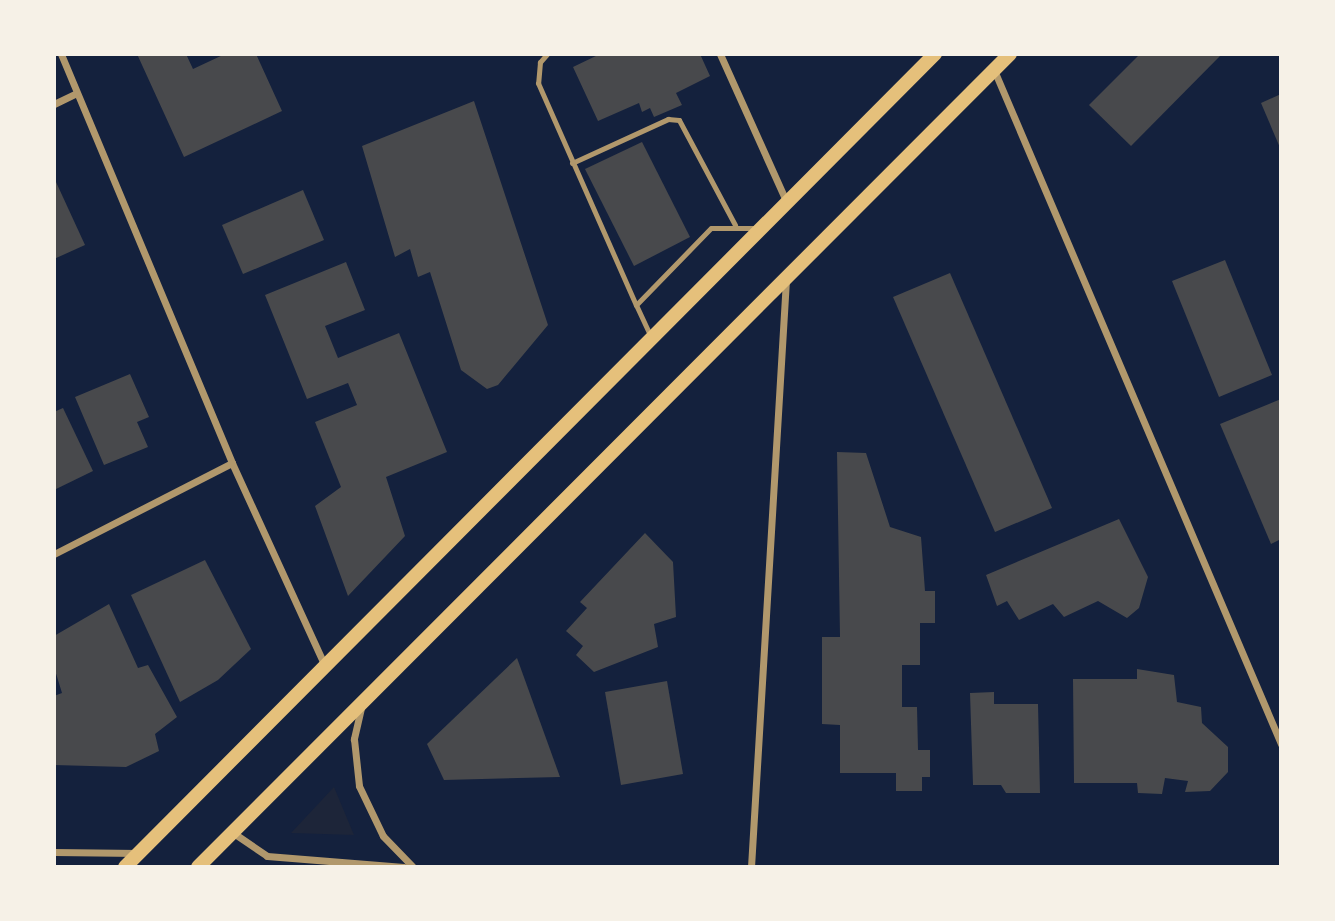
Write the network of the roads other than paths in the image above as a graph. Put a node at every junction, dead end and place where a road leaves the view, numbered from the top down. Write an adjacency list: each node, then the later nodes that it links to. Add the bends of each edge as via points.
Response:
1 (61, 54): 7 (street)
2 (547, 54): 9 (lane, via 540,62 538,83)
3 (720, 54): 10 (street)
4 (935, 54): 10 (main road)
5 (1010, 54): 6 (main road)
6 (994, 70): 13 (main road); 20 (street)
7 (77, 93): 8 (street); 16 (street)
8 (54, 104)
9 (572, 163): 11 (lane, via 668,119 679,120); 14 (lane)
10 (787, 203): 12 (main road)
11 (735, 225): 12 (lane); 14 (lane, via 712,228)
12 (761, 228): 15 (main road)
13 (786, 278): 19 (main road); 28 (street)
14 (636, 305): 15 (lane)
15 (652, 338): 18 (main road)
16 (232, 463): 17 (street); 18 (street)
17 (54, 554)
18 (325, 666): 23 (main road)
19 (363, 702): 21 (main road); 27 (street, via 354,739 359,786 383,836)
20 (1281, 744)
21 (232, 832): 25 (main road); 26 (street, via 267,856)
22 (54, 852): 23 (street)
23 (139, 853): 24 (main road)
24 (125, 867)
25 (198, 867)
26 (404, 867)
27 (413, 867)
28 (751, 867)

